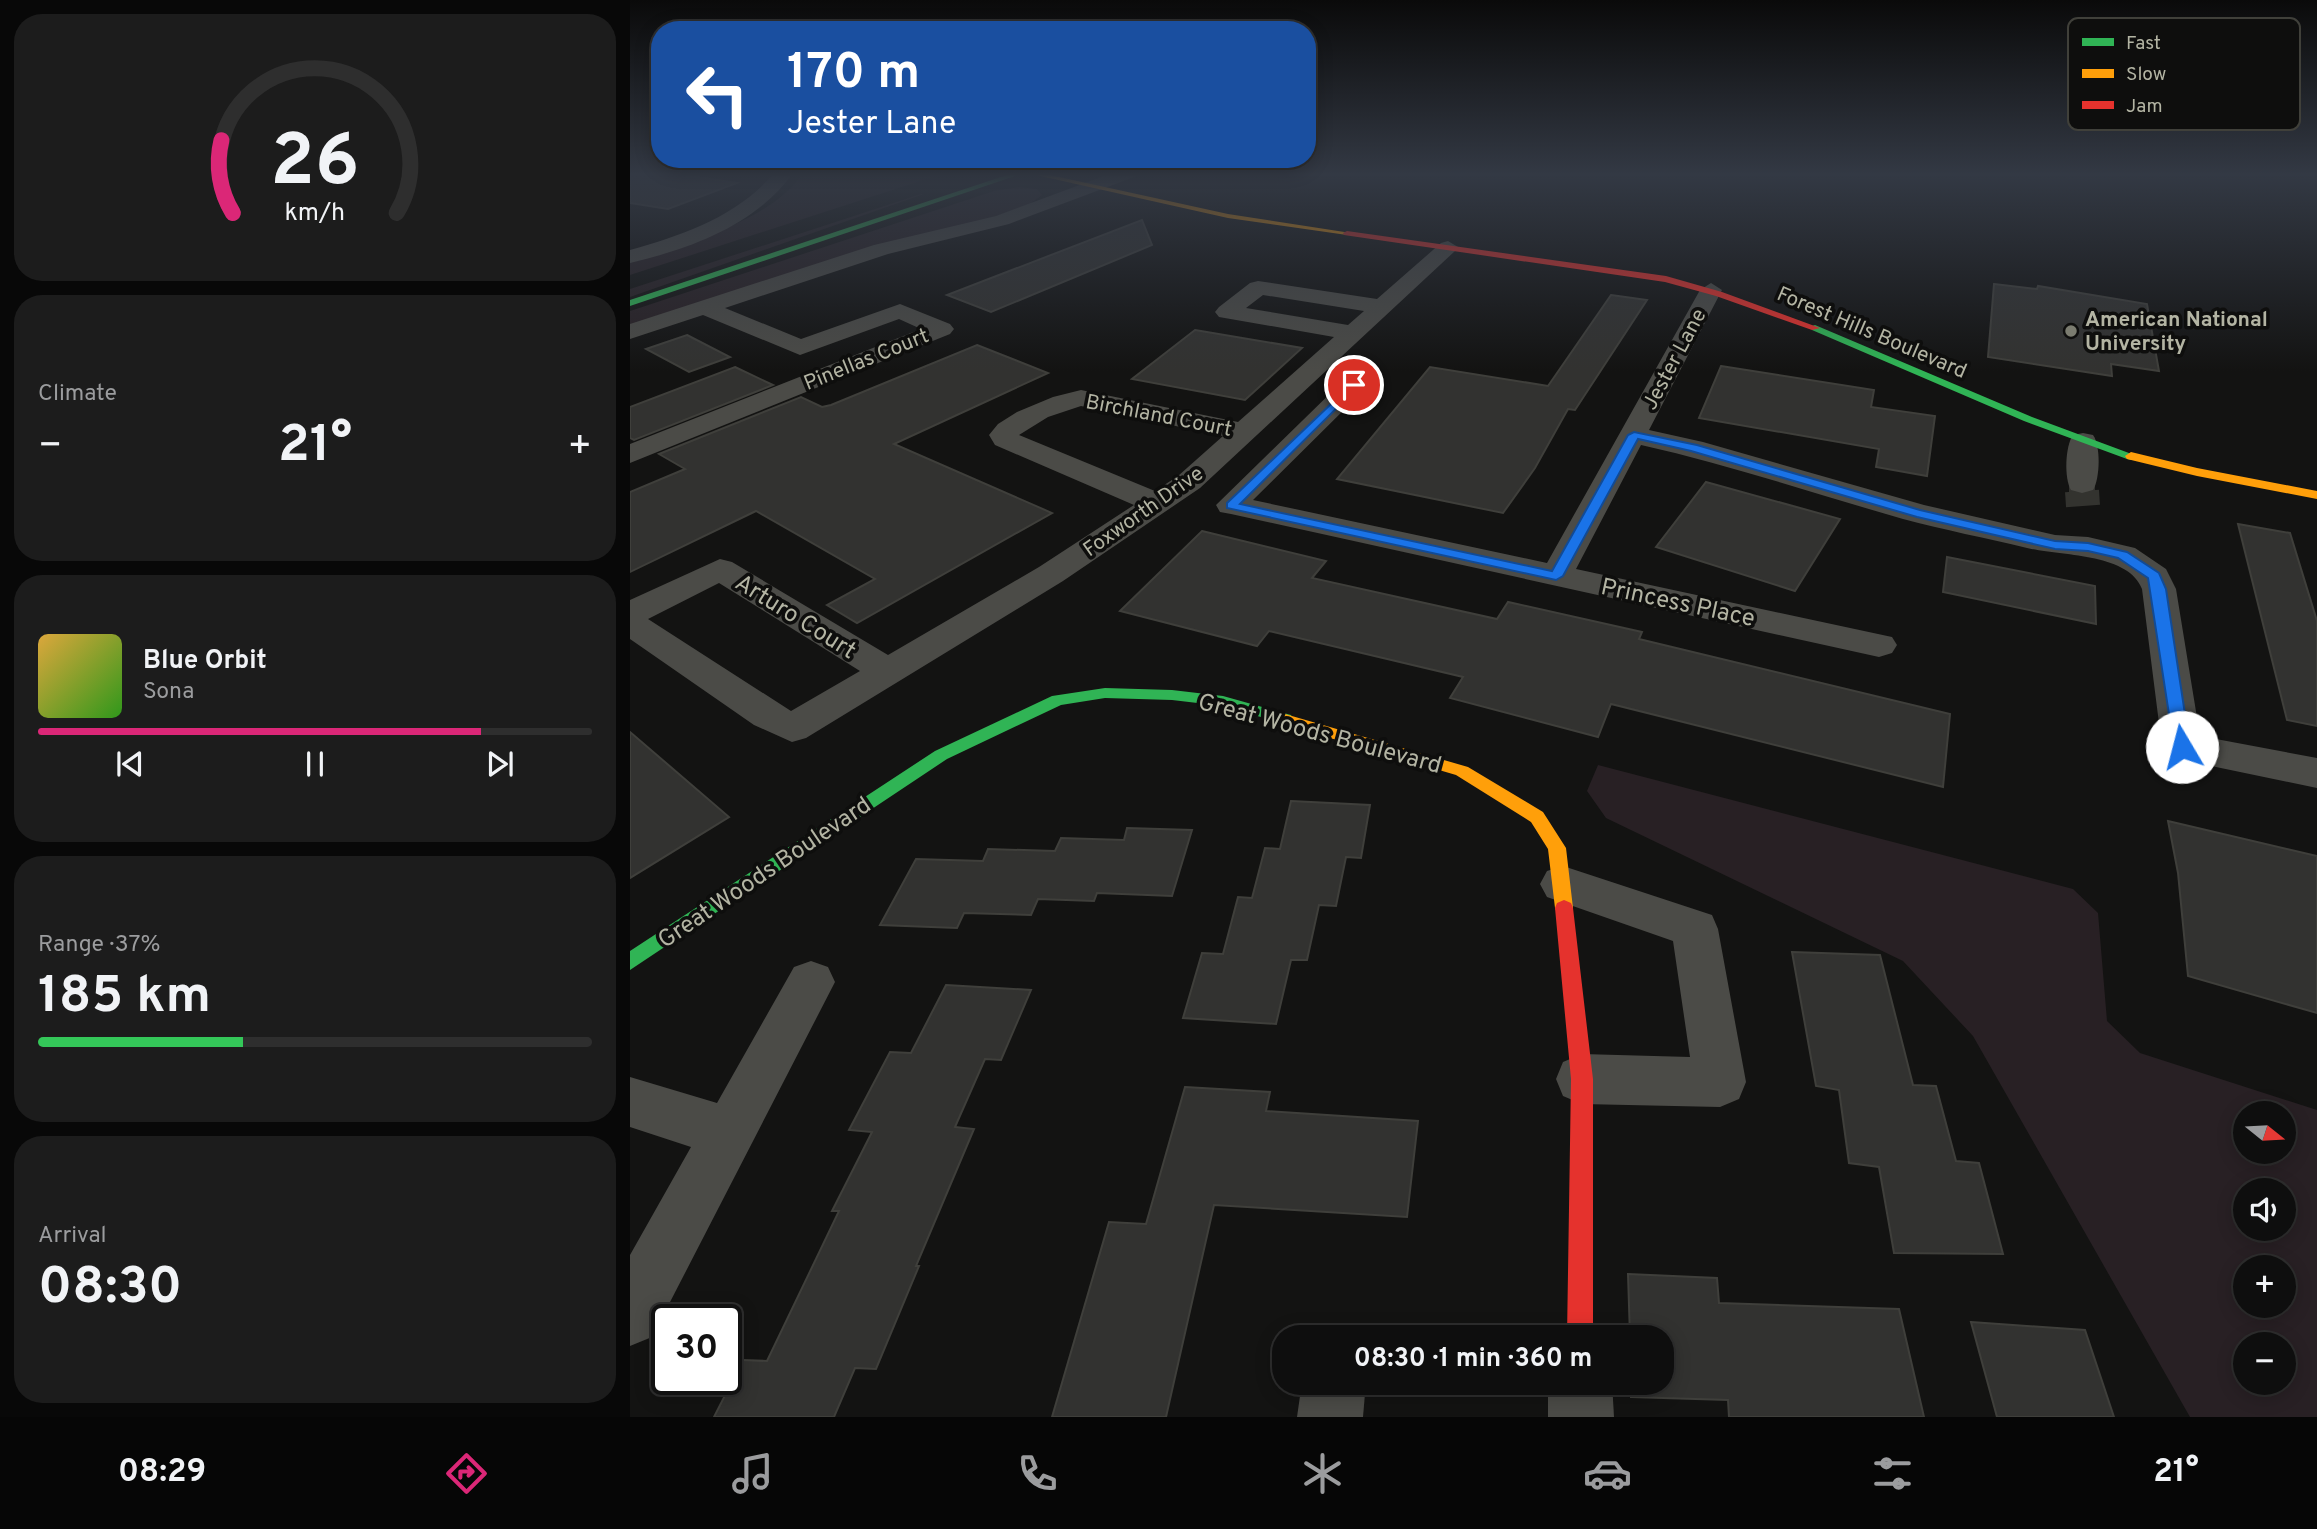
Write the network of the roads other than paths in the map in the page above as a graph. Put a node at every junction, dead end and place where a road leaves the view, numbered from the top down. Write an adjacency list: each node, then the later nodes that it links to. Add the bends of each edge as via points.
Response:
1 (678, 239): 7 (street)
2 (813, 239): 8 (street)
3 (824, 239): 8 (street)
4 (919, 239): 11 (street)
5 (1391, 239): 6 (street, Forest Hills Boulevard)
6 (1448, 247): 9 (street, Forest Hills Boulevard, via 1666,279); 12 (street, Foxworth Drive)
7 (630, 257)
8 (708, 278): 10 (street)
9 (1711, 290): 17 (street, Jester Lane); 18 (street, Forest Hills Boulevard)
10 (630, 303)
11 (703, 307): 13 (street); 19 (street, Pinellas Court, via 800,348 900,311 942,328)
12 (1382, 307): 14 (street, Foxworth Drive); 14 (street, via 1258,288 1227,312)
13 (630, 332)
14 (1354, 333): 16 (street, Foxworth Drive)
15 (1354, 385): 23 (street, Princess Place, via 1231,506)
16 (1245, 432): 21 (street, Foxworth Drive); 21 (street, Birchland Court, via 1081,398 1064,400 1003,435)
17 (1634, 435): 22 (street, via 1693,447 1917,513 2055,545); 23 (street, Jester Lane)
18 (2083, 440): 20 (street, Forest Hills Boulevard, via 2193,470); 22 (street)
19 (630, 454)
20 (2317, 495)
21 (1159, 504): 27 (street, Foxworth Drive)
22 (2079, 546): 28 (street, via 2123,555 2154,576 2182,747)
23 (1556, 576): 26 (street, Princess Place)
24 (630, 614): 27 (street, Arturo Court, via 720,569)
25 (630, 623): 27 (street, Foxworth Drive, via 792,728)
26 (1879, 645)
27 (887, 671)
28 (2317, 773)
29 (1563, 884): 30 (street, Great Woods Boulevard, via 1557,848 1538,817 1462,771 1223,701 1105,693 1058,701 941,755); 32 (street, Great Woods Boulevard); 32 (street, via 1695,929 1720,1082)
30 (630, 962)
31 (811, 982): 34 (street)
32 (1582, 1079): 36 (street, Great Woods Boulevard)
33 (630, 1102): 34 (street)
34 (729, 1133): 35 (street)
35 (630, 1315)
36 (1580, 1325)
37 (1333, 1395): 39 (street)
38 (1580, 1395): 40 (street)
39 (1330, 1417)
40 (1581, 1417)

